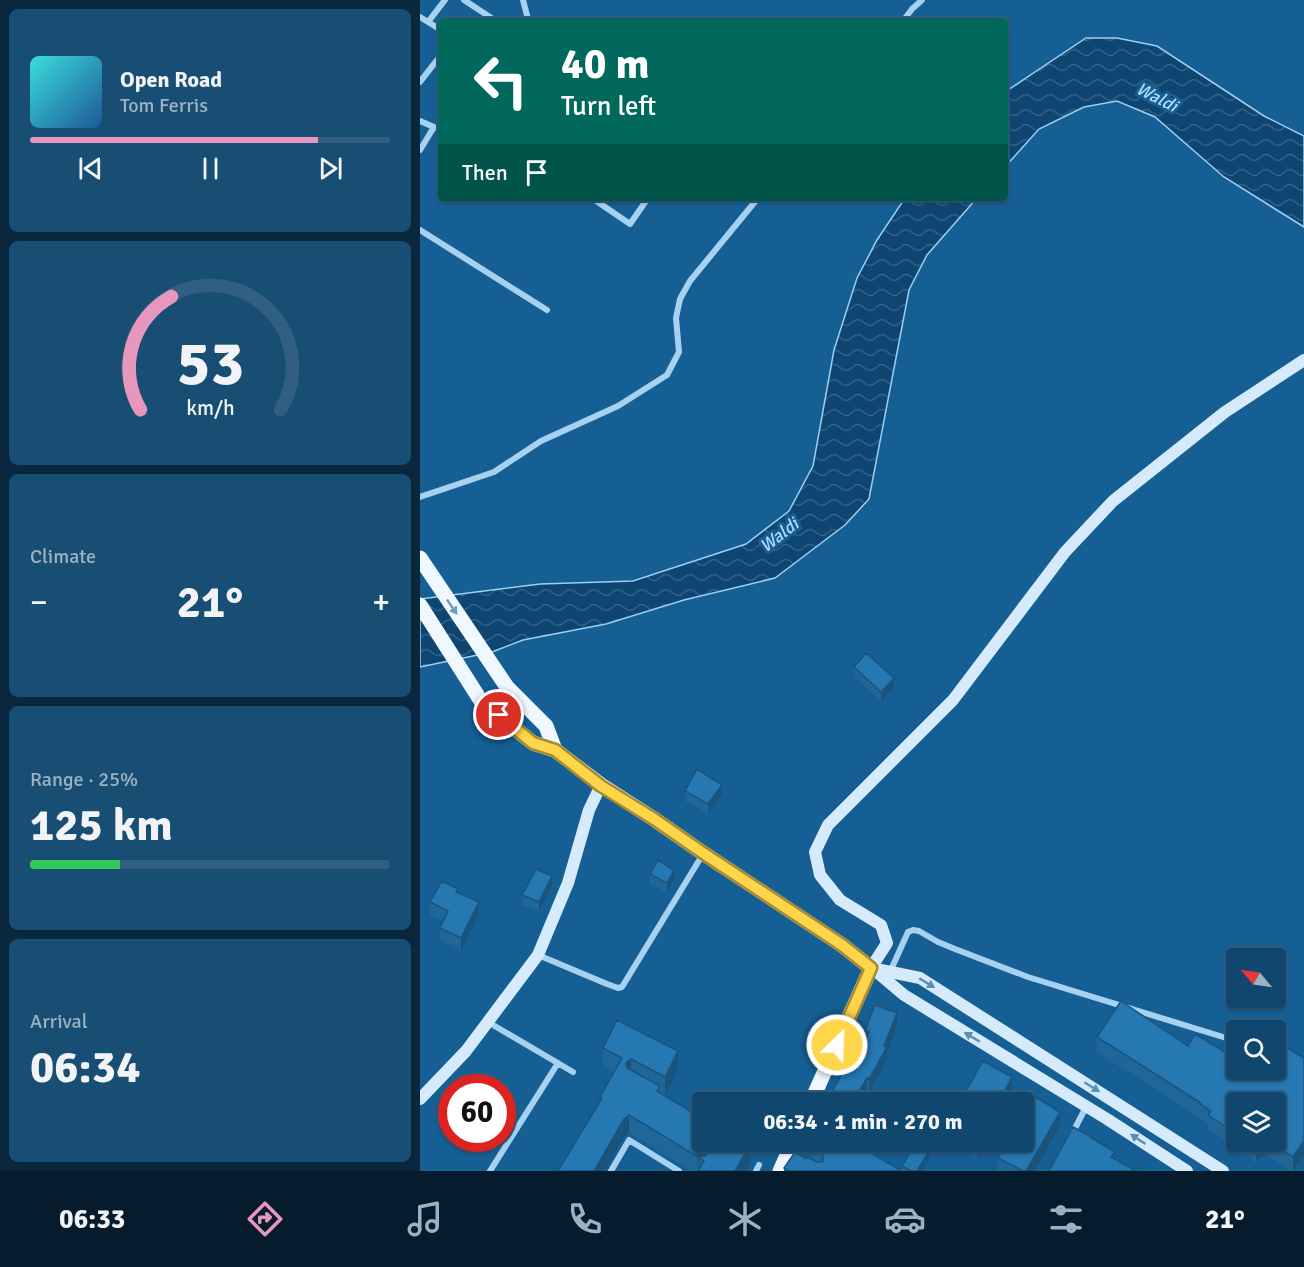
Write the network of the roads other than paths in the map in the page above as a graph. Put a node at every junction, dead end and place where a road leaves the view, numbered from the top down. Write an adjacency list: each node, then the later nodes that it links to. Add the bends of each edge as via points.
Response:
1 (445, 0): 9 (street)
2 (464, 0): 6 (street)
3 (524, 0): 7 (street)
4 (922, 0): 8 (street)
5 (420, 17): 9 (street)
6 (491, 18)
7 (528, 18)
8 (905, 18)
9 (428, 22): 10 (street)
10 (438, 28)
11 (438, 59): 12 (street)
12 (420, 82)
13 (420, 121): 14 (street)
14 (438, 127): 15 (street)
15 (420, 150)
16 (596, 201): 17 (street, via 630,224)
17 (646, 201)
18 (756, 201): 22 (street, via 690,281 680,299 676,318 679,352 667,375 618,406 541,441 494,472)
19 (420, 230): 20 (street)
20 (547, 310)
21 (1304, 360): 29 (street, via 1225,412 1113,501 1065,552 953,700 828,825 815,852 820,875 840,900 881,925 887,943)
22 (420, 497)
23 (420, 558): 25 (main road, one-way to 25, via 507,687 546,726)
24 (420, 605): 25 (main road, via 481,701 533,743)
25 (555, 750): 26 (main road)
26 (601, 786): 27 (main road); 28 (street)
27 (703, 853): 28 (street, via 622,987); 29 (main road)
28 (538, 955): 31 (street)
29 (871, 968): 30 (street); 37 (main road); 39 (street, one-way to 29, via 904,995)
30 (890, 972): 32 (street, via 908,932 919,931 1028,977); 47 (street, one-way to 47, via 920,978)
31 (488, 1022): 35 (street); 38 (street)
32 (1226, 1038)
33 (1286, 1056): 34 (street)
34 (1294, 1059)
35 (558, 1063): 36 (street); 43 (street)
36 (573, 1072)
37 (815, 1092)
38 (420, 1099)
39 (1086, 1107): 40 (street); 42 (street, one-way to 39)
40 (1066, 1143)
41 (793, 1152): 46 (main road)
42 (1184, 1170)
43 (490, 1171)
44 (611, 1171): 45 (street, via 629,1140)
45 (679, 1171)
46 (780, 1171)
47 (1223, 1171)

